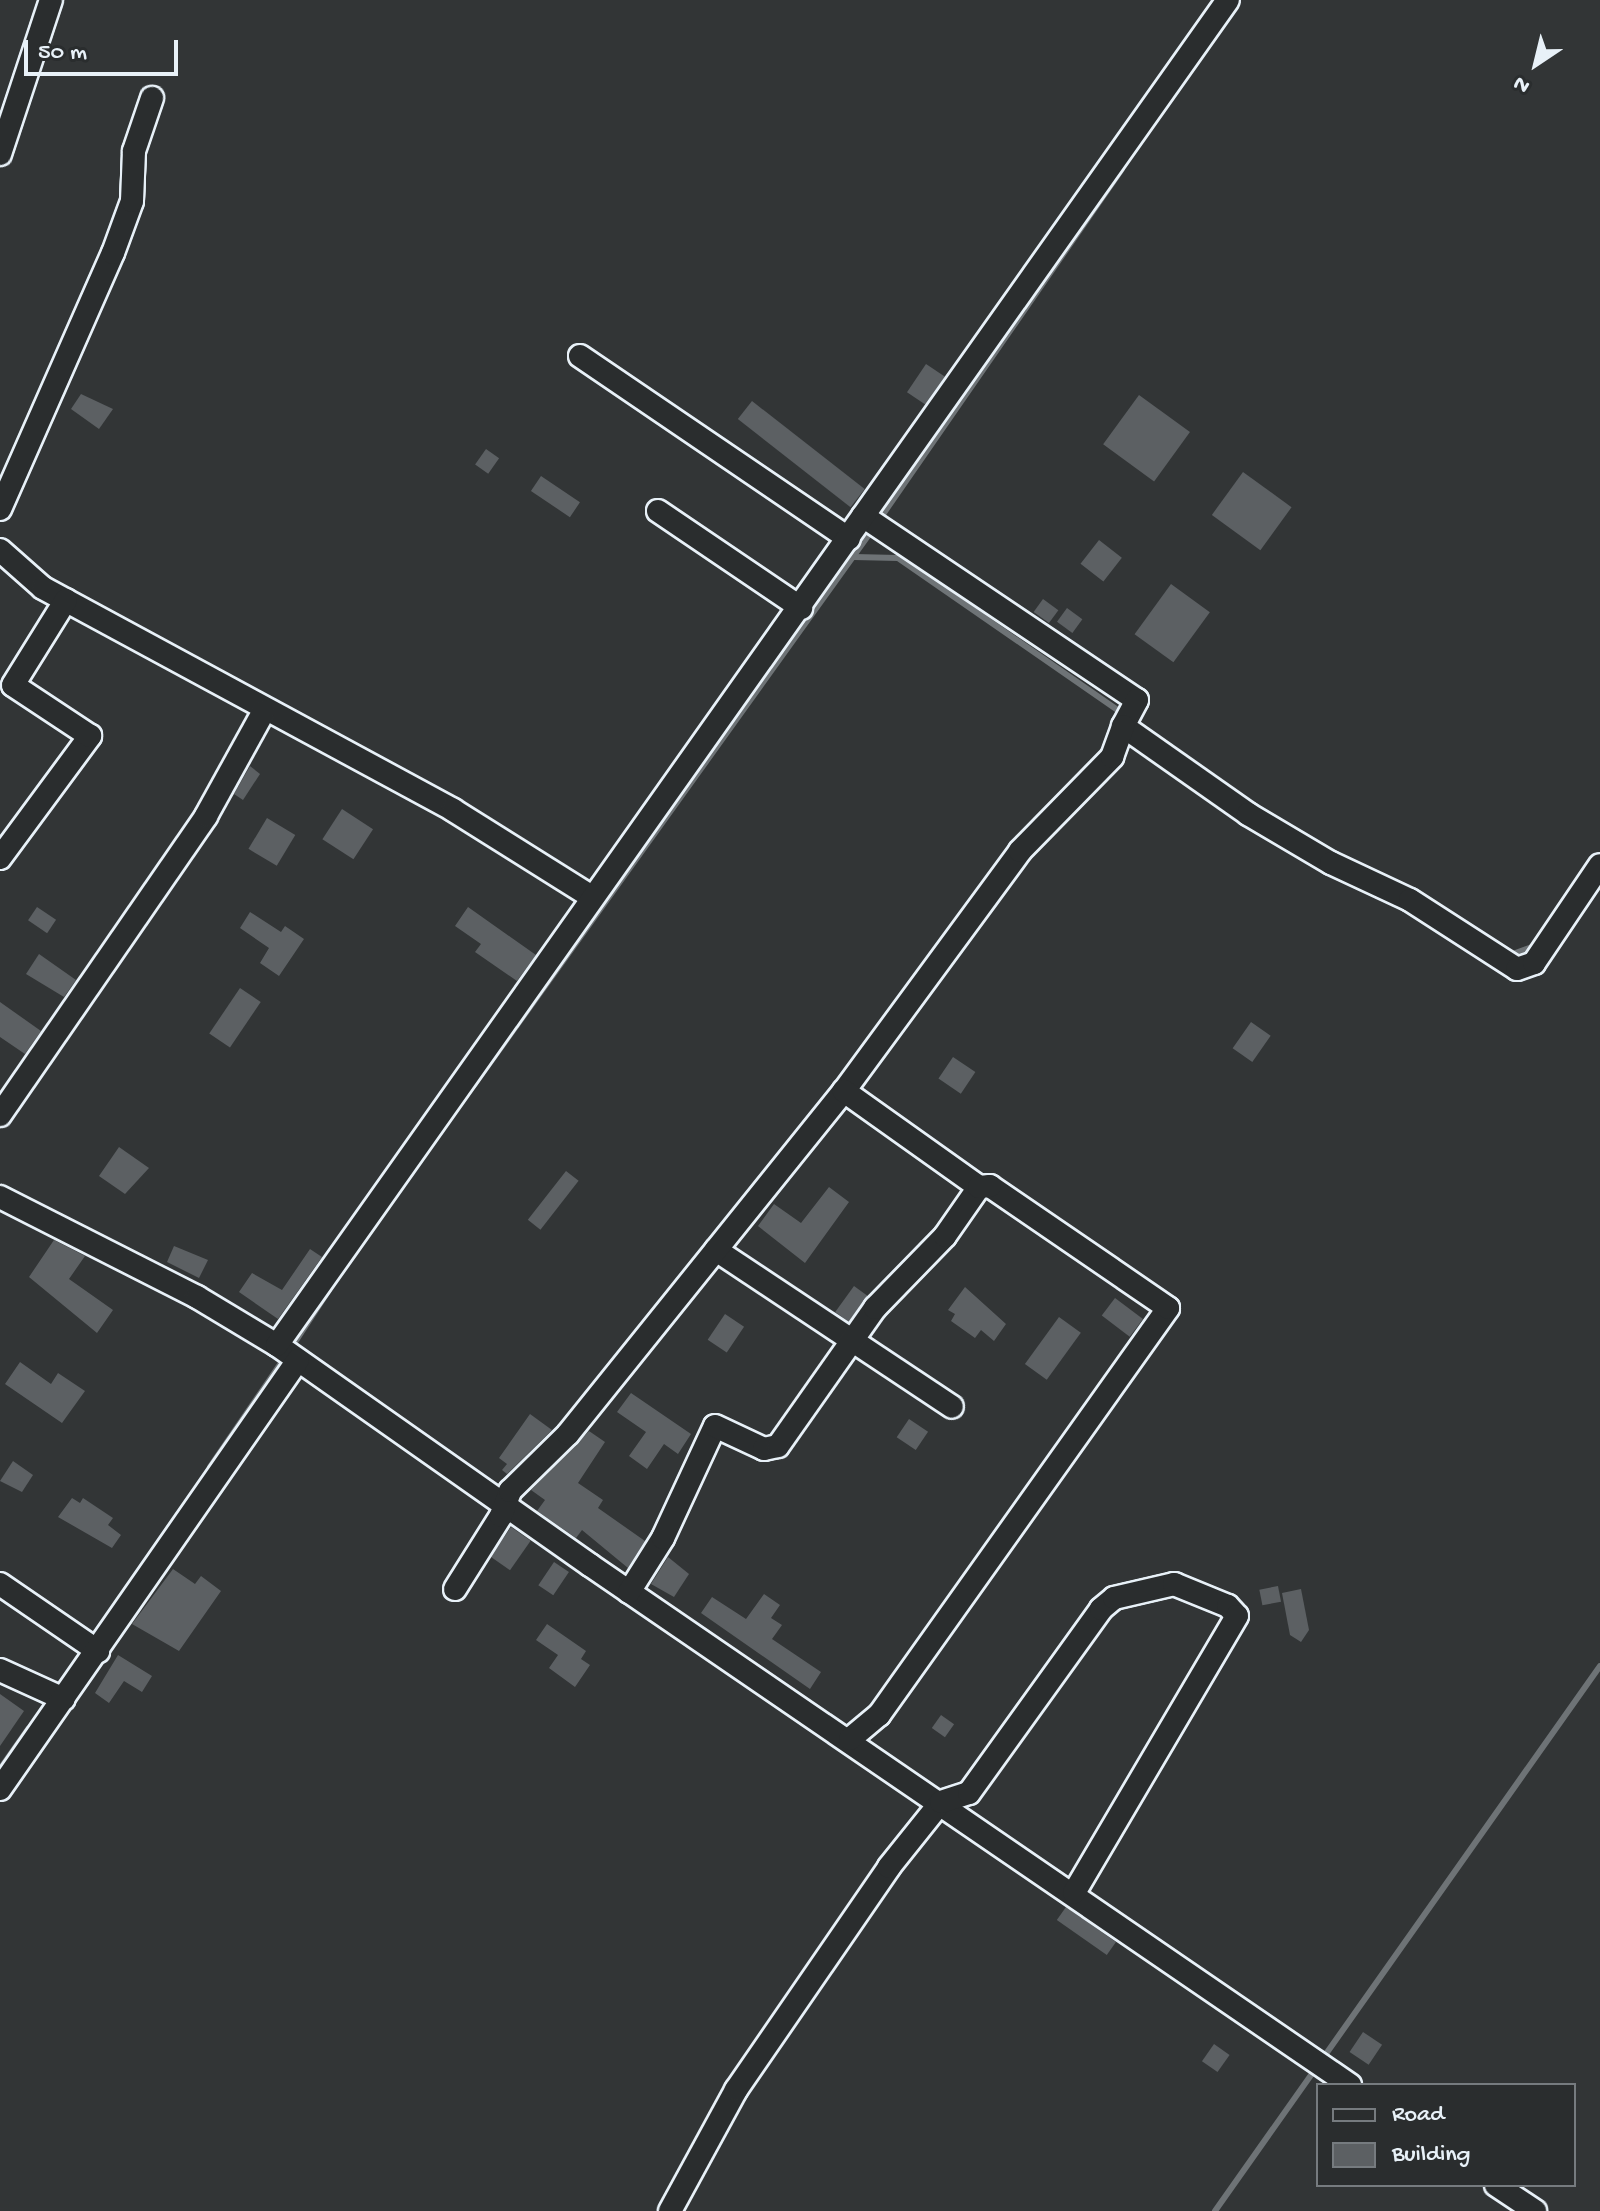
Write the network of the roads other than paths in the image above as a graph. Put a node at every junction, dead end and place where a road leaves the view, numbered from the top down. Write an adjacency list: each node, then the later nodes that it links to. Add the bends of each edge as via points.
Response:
1 (51, 0): 4 (street)
2 (1228, 0): 8 (street)
3 (152, 98): 6 (street, via 134,151 132,201 113,253)
4 (0, 154)
5 (580, 356): 9 (street)
6 (0, 509)
7 (658, 511): 12 (street)
8 (863, 516): 9 (street); 14 (street, via 1137,700)
9 (849, 539): 12 (street)
10 (0, 550): 11 (street)
11 (66, 600): 13 (street); 15 (street, via 13,685 90,736)
12 (801, 608): 17 (street)
13 (264, 711): 17 (street, via 453,810); 19 (street, via 206,816)
14 (1123, 726): 16 (street, via 1248,814 1331,863 1410,900 1517,969 1534,963); 18 (street, via 1112,757 1020,851)
15 (0, 858)
16 (1600, 865)
17 (590, 896): 24 (street)
18 (844, 1091): 20 (street); 22 (street)
19 (0, 1115)
20 (979, 1187): 23 (street, via 945,1236 900,1279); 34 (street, via 990,1186 1168,1308 879,1715)
21 (0, 1197): 24 (street, via 197,1297)
22 (716, 1250): 23 (street); 27 (street, via 568,1434 510,1491)
23 (852, 1341): 26 (street); 30 (street, via 778,1446 764,1449 715,1426 663,1538)
24 (277, 1345): 25 (street)
25 (298, 1360): 27 (street); 31 (street)
26 (952, 1407)
27 (505, 1504): 29 (street); 30 (street)
28 (0, 1584): 31 (street)
29 (455, 1589)
30 (629, 1592): 34 (street)
31 (98, 1651): 33 (street)
32 (0, 1670): 33 (street)
33 (64, 1699): 35 (street)
34 (850, 1739): 36 (street)
35 (0, 1789)
36 (941, 1802): 37 (street); 37 (street, via 969,1793 1114,1598 1174,1584 1228,1606 1237,1616); 40 (street, via 889,1867 736,2090)
37 (1074, 1893): 38 (street)
38 (1347, 2083)
39 (1499, 2187): 41 (street)
40 (670, 2211)
41 (1535, 2211)

